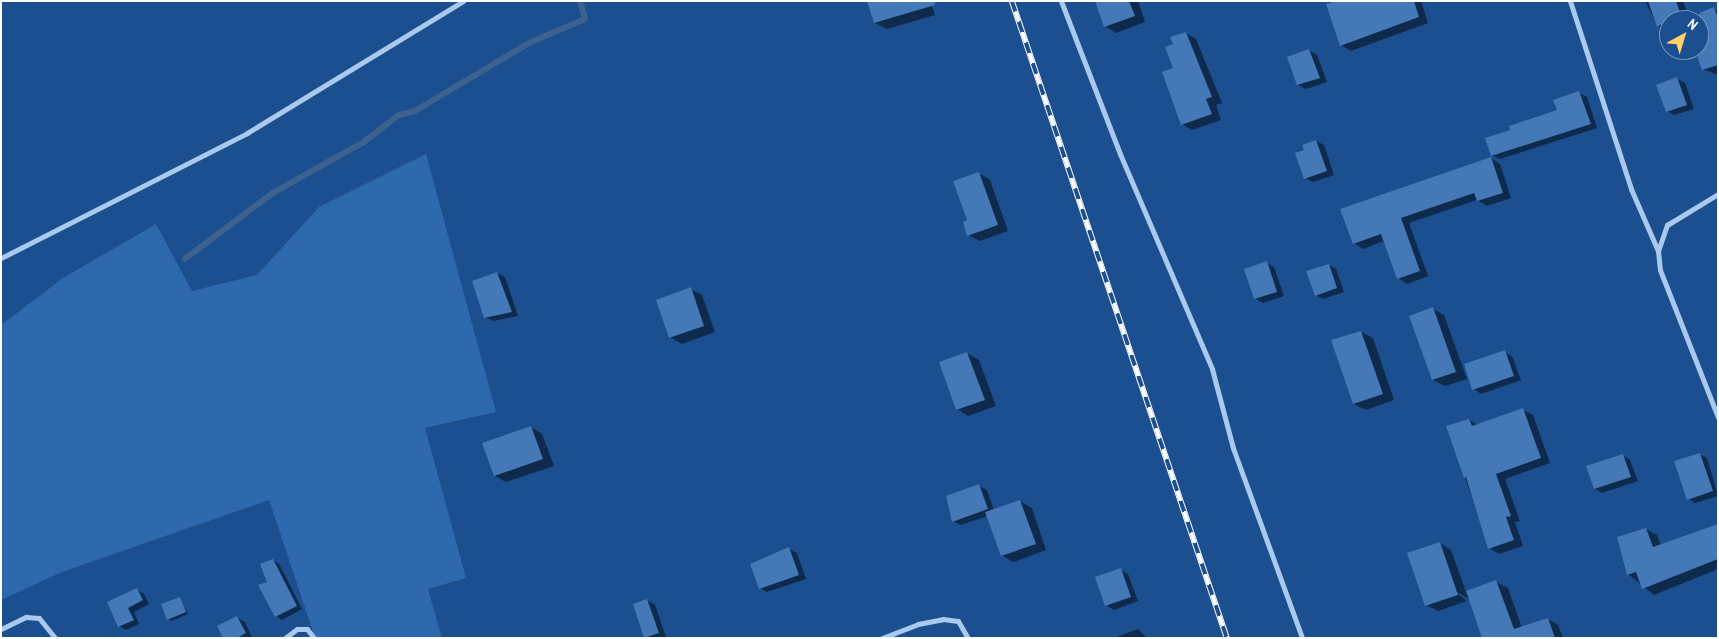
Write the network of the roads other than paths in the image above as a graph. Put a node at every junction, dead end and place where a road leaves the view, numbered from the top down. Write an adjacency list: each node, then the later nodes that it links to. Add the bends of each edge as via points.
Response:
1 (463, 1): 6 (street, via 247,134)
2 (1061, 1): 14 (street, via 1120,154 1212,368 1234,448)
3 (1570, 1): 5 (street, via 1631,190)
4 (1718, 194): 5 (street, via 1667,225)
5 (1658, 251): 7 (street, via 1660,270)
6 (1, 258)
7 (1718, 417)
8 (1, 629): 9 (street, via 26,617 39,618)
9 (54, 638)
10 (284, 638): 11 (street, via 297,629 306,629)
11 (314, 638)
12 (882, 638): 13 (street, via 918,624 943,619 958,621)
13 (968, 638)
14 (1302, 638)

